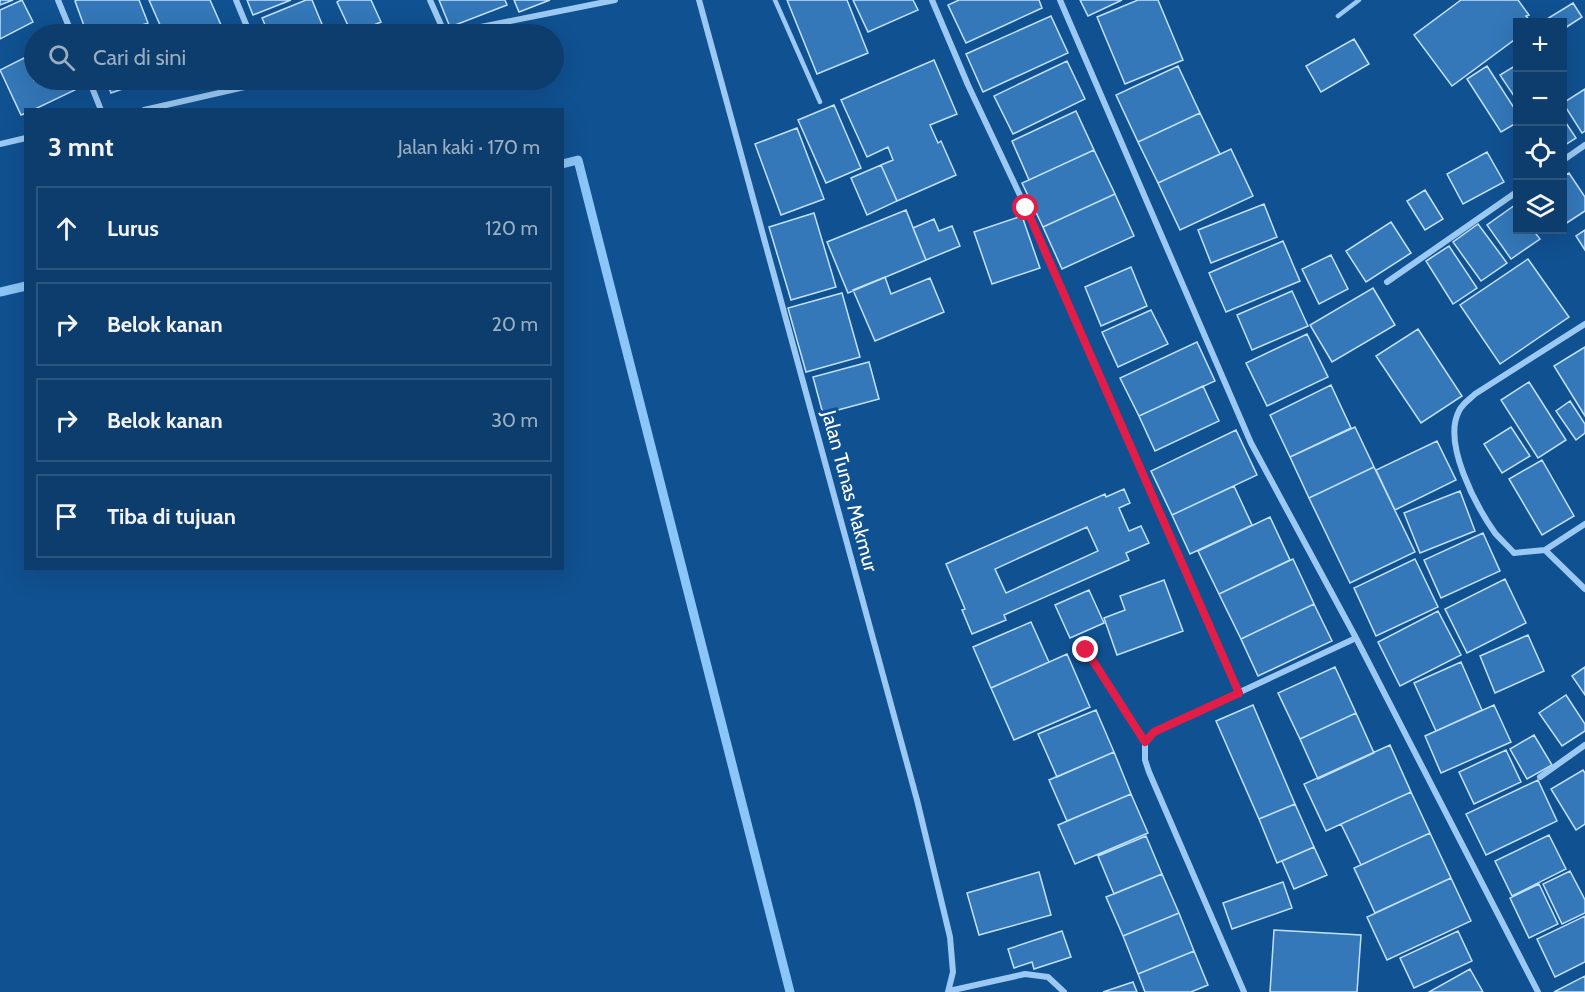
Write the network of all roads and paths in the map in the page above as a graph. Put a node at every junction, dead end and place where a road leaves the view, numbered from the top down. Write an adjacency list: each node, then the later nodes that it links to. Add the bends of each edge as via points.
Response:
1 (58, 0): 11 (street)
2 (236, 0): 12 (street)
3 (430, 0): 13 (street)
4 (615, 0): 14 (street)
5 (699, 0): 36 (street, Jalan Tunas Makmur, via 916,800 950,937 953,972)
6 (775, 0): 17 (lane)
7 (932, 0): 32 (street)
8 (1060, 0): 30 (street, via 1251,443)
9 (1359, 0): 10 (lane)
10 (1338, 16)
11 (68, 24)
12 (246, 24)
13 (441, 24)
14 (495, 24)
15 (93, 90): 18 (street)
16 (230, 90): 19 (street)
17 (819, 102)
18 (100, 108)
19 (153, 108)
20 (24, 138): 21 (street)
21 (0, 144)
22 (1585, 145): 23 (street)
23 (1567, 157)
24 (1513, 194): 25 (street)
25 (1387, 282)
26 (1585, 324): 28 (street, via 1475,394 1459,411 1455,425 1459,461 1497,535 1514,553)
27 (1585, 524): 28 (street)
28 (1545, 550): 29 (street)
29 (1585, 589)
30 (1356, 638): 32 (street); 39 (street)
31 (1086, 650): 33 (lane)
32 (1239, 693): 33 (street, via 1154,732)
33 (1145, 742): 38 (street, via 1149,772)
34 (1585, 745): 35 (street)
35 (1540, 777)
36 (948, 991): 37 (street, via 1025,974 1048,977)
37 (1064, 992)
38 (1244, 992)
39 (1538, 992)

